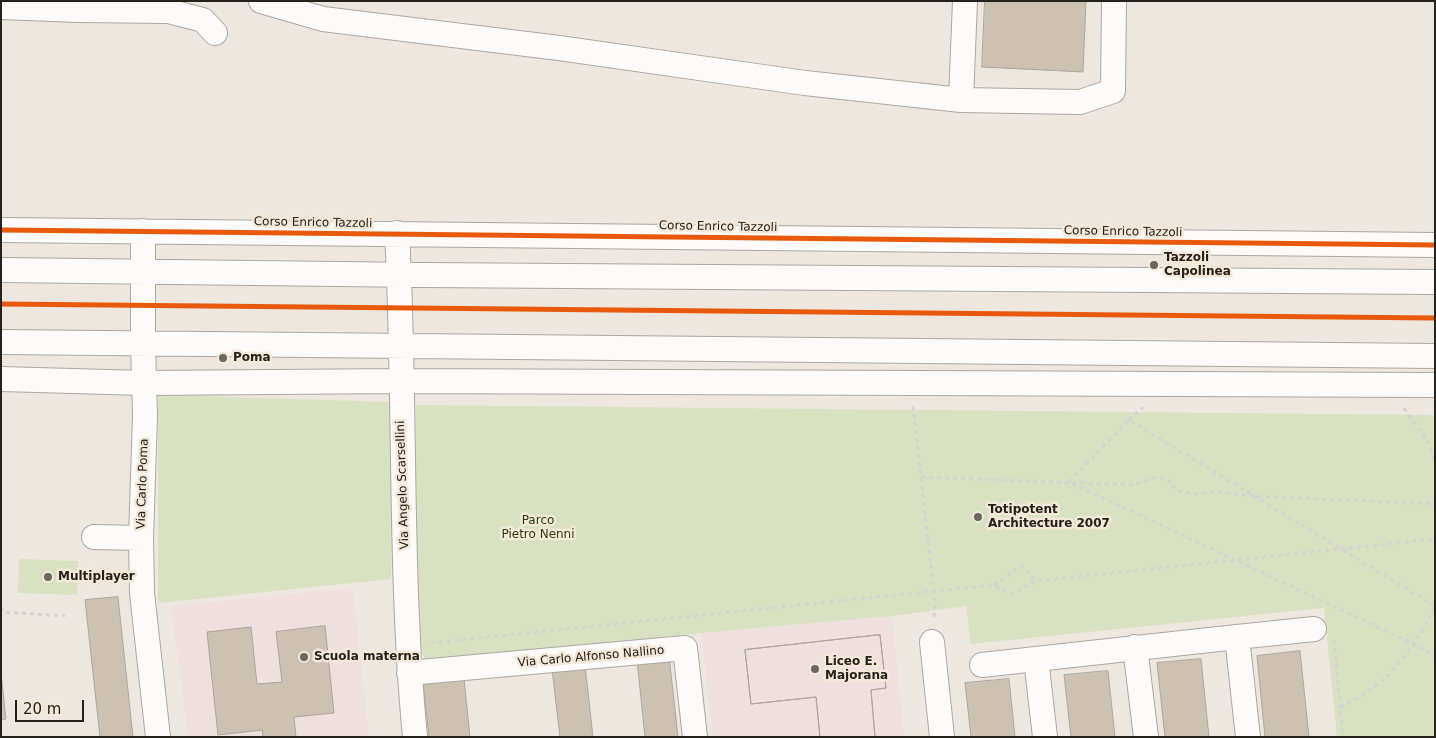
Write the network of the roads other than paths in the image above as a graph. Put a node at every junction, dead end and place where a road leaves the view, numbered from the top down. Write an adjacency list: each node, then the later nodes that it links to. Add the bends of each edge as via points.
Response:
1 (261, 1): 6 (street, via 323,19 804,83)
2 (965, 1): 6 (street)
3 (1114, 1): 6 (street, via 1114,91 1080,102)
4 (1, 7): 5 (street, via 168,11 203,20)
5 (215, 33)
6 (961, 100)
7 (1, 230): 8 (street, Corso Enrico Tazzoli)
8 (143, 231): 9 (street, Corso Enrico Tazzoli); 13 (street, Via Carlo Poma)
9 (397, 234): 10 (street, Corso Enrico Tazzoli); 14 (street, Via Angelo Scarsellini)
10 (1302, 243): 11 (street, Corso Enrico Tazzoli); 15 (street)
11 (1435, 245)
12 (1, 270): 13 (street)
13 (142, 272): 14 (street); 18 (street, Via Carlo Poma)
14 (400, 275): 15 (street); 19 (street, Via Angelo Scarsellini)
15 (1301, 280): 16 (street)
16 (1435, 282)
17 (1, 342): 18 (street)
18 (143, 344): 19 (street); 23 (street, Via Carlo Poma)
19 (401, 347): 20 (street); 22 (street, Via Angelo Scarsellini)
20 (1435, 356)
21 (1, 379): 23 (street)
22 (400, 381): 23 (street); 24 (street); 33 (street, Via Angelo Scarsellini)
23 (144, 382): 26 (street, Via Carlo Poma)
24 (1435, 385)
25 (94, 537): 26 (street)
26 (141, 538): 34 (street, Via Carlo Poma, via 142,593)
27 (1326, 625): 28 (street)
28 (1237, 637): 30 (street); 40 (street)
29 (932, 642): 37 (street)
30 (1135, 647): 31 (street); 39 (street)
31 (1036, 659): 32 (street); 38 (street)
32 (982, 665)
33 (409, 673): 35 (street, Via Angelo Scarsellini); 36 (street, Via Carlo Alfonso Nallino, via 685,648)
34 (158, 737)
35 (415, 737)
36 (694, 737)
37 (942, 737)
38 (1045, 737)
39 (1146, 737)
40 (1248, 737)

